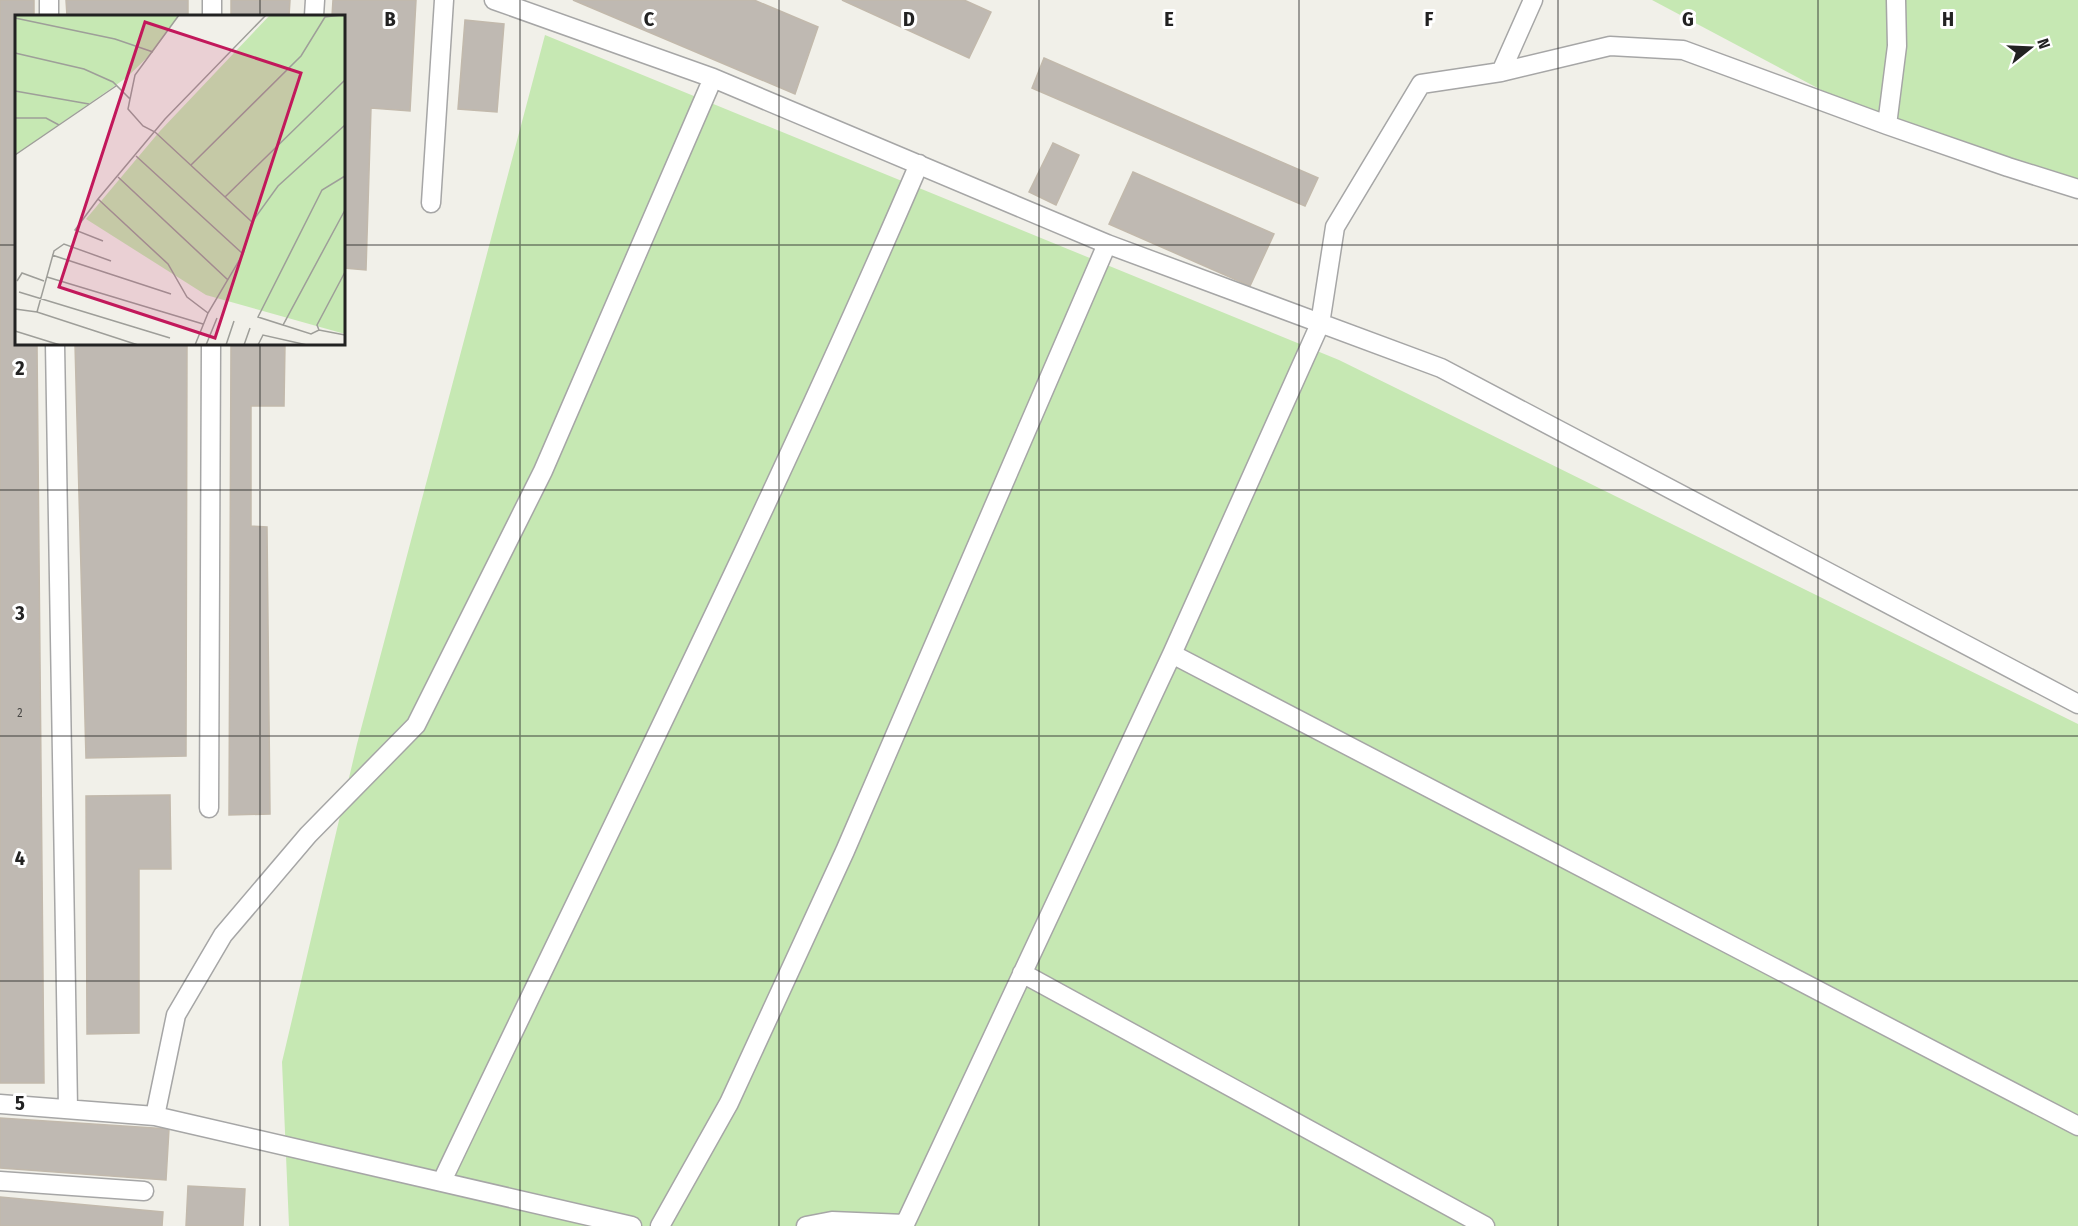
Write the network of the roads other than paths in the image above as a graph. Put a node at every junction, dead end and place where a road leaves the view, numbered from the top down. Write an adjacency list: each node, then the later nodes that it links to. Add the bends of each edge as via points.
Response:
1 (315, 0): 6 (lane)
2 (444, 0): 12 (lane)
3 (494, 0): 8 (lane)
4 (1533, 0): 7 (lane)
5 (1896, 0): 9 (lane, via 1897,46)
6 (314, 15)
7 (1501, 72): 9 (lane, via 1610,46 1683,50); 14 (lane, via 1421,84 1335,227)
8 (713, 78): 10 (lane); 23 (lane, via 543,471 416,725 308,835 223,935 176,1015)
9 (1887, 124): 11 (lane)
10 (920, 164): 13 (lane); 26 (lane, via 828,370)
11 (2078, 189)
12 (431, 203)
13 (1107, 244): 14 (lane); 30 (lane, via 845,851 729,1103)
14 (1320, 324): 17 (lane); 18 (lane, via 1441,368)
15 (55, 345): 22 (lane)
16 (211, 345): 19 (lane)
17 (1172, 654): 20 (lane); 24 (lane)
18 (2078, 704)
19 (209, 808)
20 (1023, 973): 28 (lane); 32 (lane)
21 (0, 1104): 22 (lane)
22 (68, 1108): 23 (lane)
23 (155, 1116): 26 (lane)
24 (2078, 1126)
25 (0, 1181): 27 (lane)
26 (442, 1181): 29 (lane)
27 (144, 1191)
28 (908, 1225): 31 (lane, via 832,1221)
29 (632, 1226)
30 (660, 1226)
31 (806, 1226)
32 (1485, 1226)

